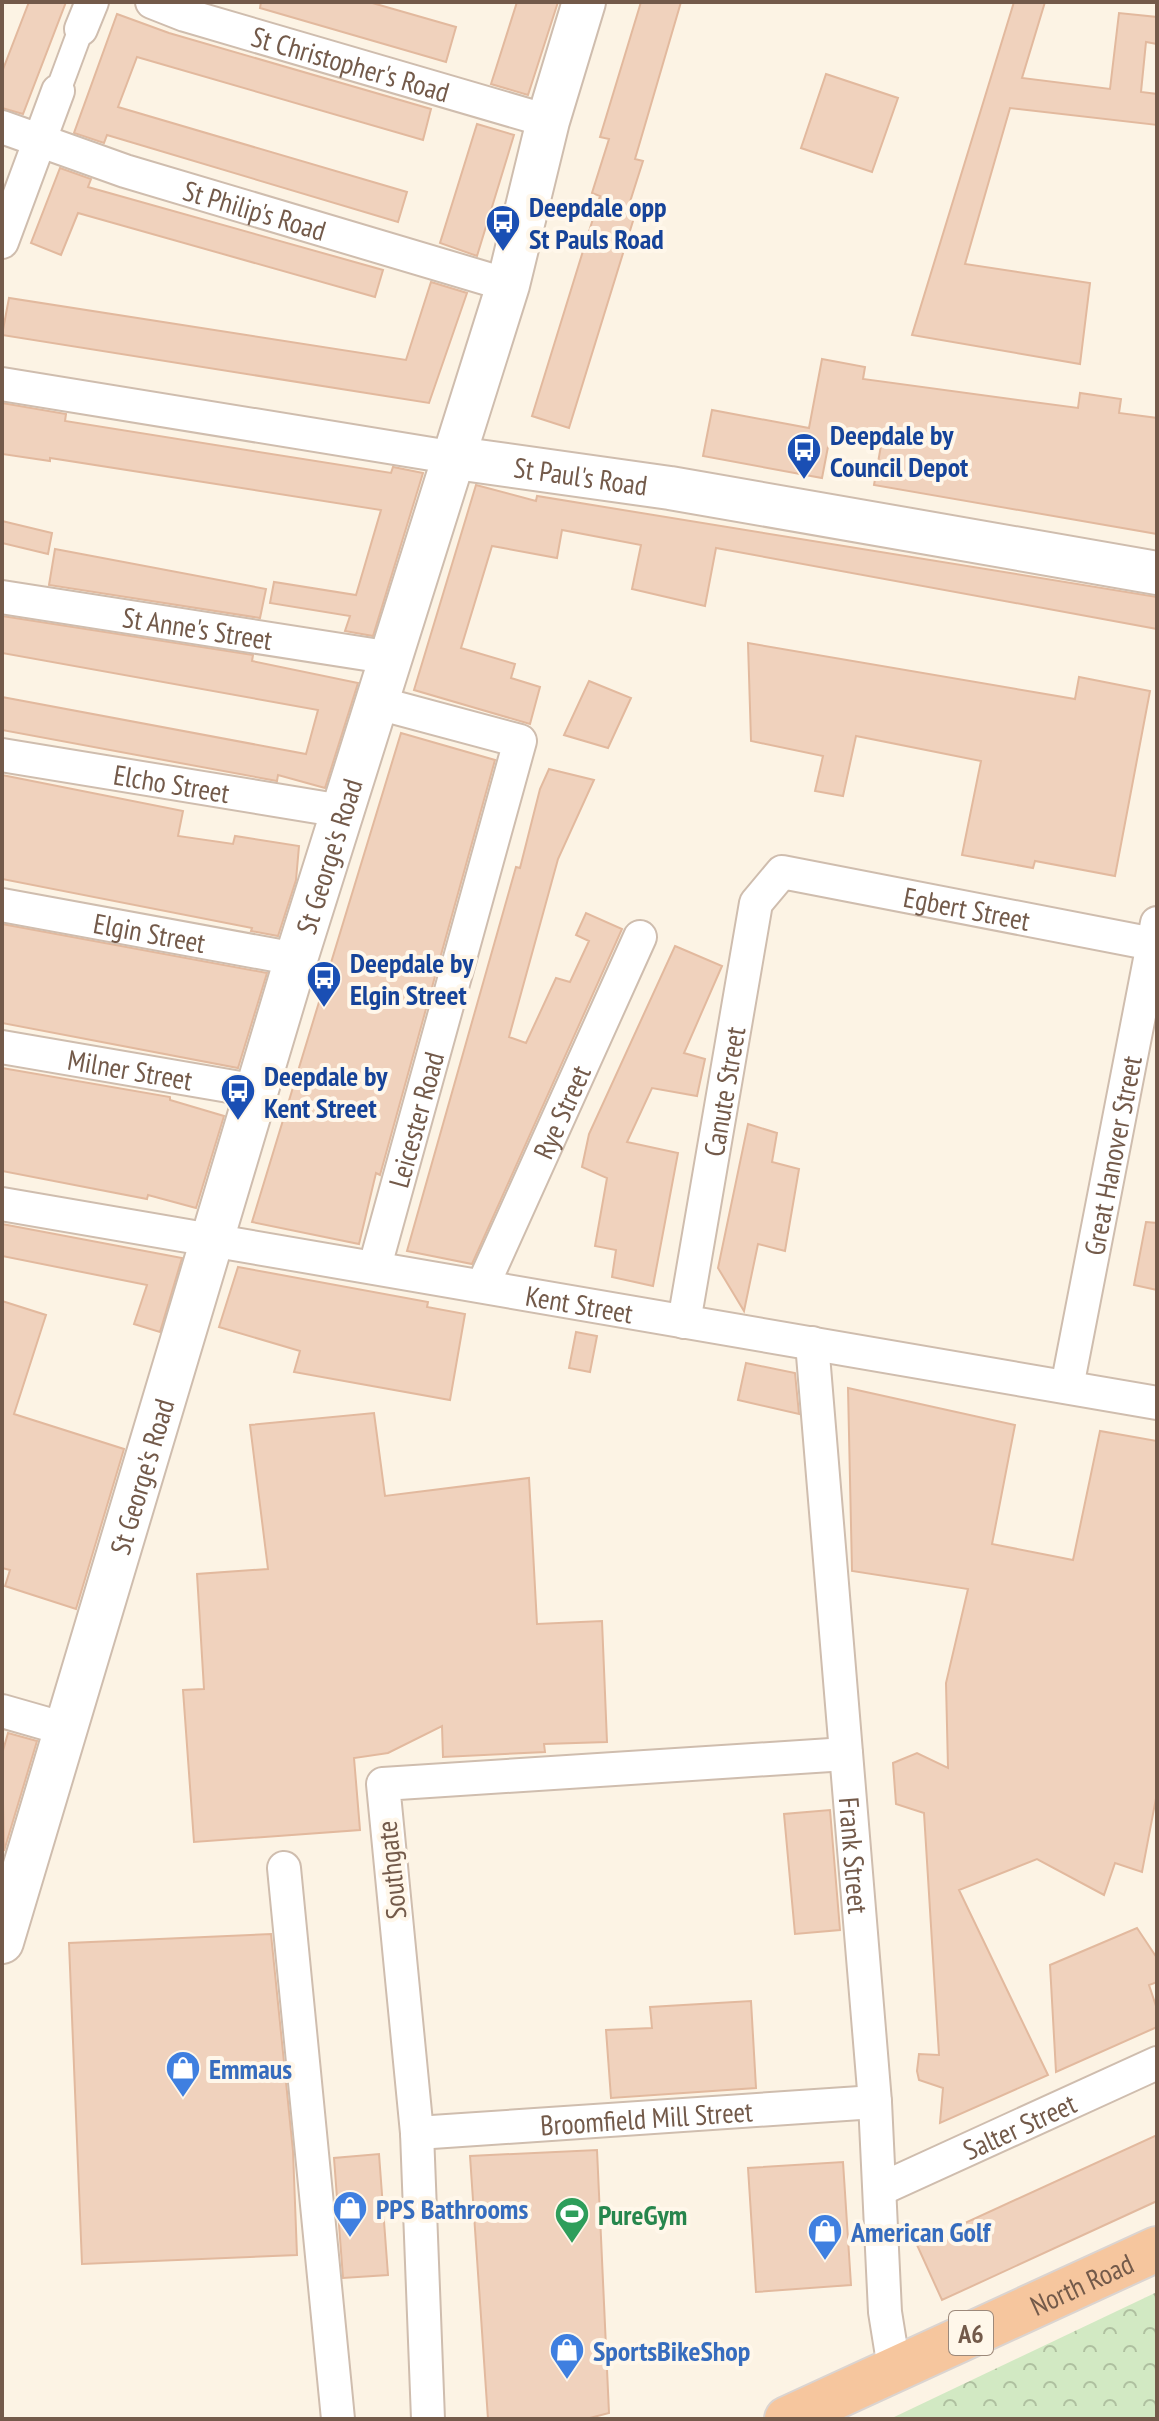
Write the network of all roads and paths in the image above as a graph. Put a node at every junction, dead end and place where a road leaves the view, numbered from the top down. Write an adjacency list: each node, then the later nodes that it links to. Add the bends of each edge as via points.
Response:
1 (152, 2): 5 (street, St Christopher's Road)
2 (584, 2): 5 (street, St George's Road)
3 (87, 16): 4 (street)
4 (58, 91): 7 (street)
5 (548, 121): 9 (street, St George's Road)
6 (2, 127): 7 (street, St Philip's Road)
7 (39, 141): 8 (street); 9 (street, St Philip's Road)
8 (2, 242)
9 (508, 285): 11 (street, St George's Road)
10 (2, 384): 11 (street, St Paul's Road)
11 (456, 458): 12 (street, St Paul's Road, via 699,492); 14 (street, St George's Road)
12 (1157, 573)
13 (2, 597): 14 (street, St Anne's Street)
14 (392, 658): 15 (street, St George's Road)
15 (378, 703): 17 (street, St George's Road); 27 (street, Leicester Road, via 520,741)
16 (2, 755): 17 (street, Elcho Street)
17 (342, 811): 22 (street, St George's Road)
18 (782, 872): 20 (street, Egbert Street); 29 (street, Canute Street, via 756,903)
19 (2, 905): 22 (street, Elgin Street)
20 (1155, 933): 31 (street, Great Hanover Street)
21 (640, 937): 28 (street, Rye Street)
22 (296, 959): 24 (street, St George's Road)
23 (2, 1047): 24 (street, Milner Street)
24 (258, 1091): 26 (street, St George's Road)
25 (2, 1204): 26 (street, Kent Street)
26 (213, 1238): 27 (street, Kent Street); 34 (street, St George's Road)
27 (375, 1266): 28 (street, Kent Street)
28 (483, 1285): 29 (street, Kent Street)
29 (684, 1322): 30 (street, Kent Street)
30 (812, 1343): 31 (street, Kent Street); 35 (street, Frank Street)
31 (1067, 1387): 32 (street, Kent Street)
32 (1157, 1403)
33 (2, 1711): 34 (street)
34 (65, 1729): 36 (street, St George's Road)
35 (846, 1754): 40 (street, Frank Street); 41 (street, Southgate, via 383,1784)
36 (13, 1867): 38 (street, St George's Road)
37 (284, 1868): 45 (street)
38 (2, 1942)
39 (1157, 2063): 42 (street, Salter Street)
40 (875, 2102): 41 (street, Broomfield Mill Street); 42 (street, Frank Street)
41 (417, 2133): 46 (street, Southgate)
42 (881, 2189): 44 (street, Frank Street, via 885,2312)
43 (1157, 2249): 44 (highway, North Road / A6)
44 (894, 2368): 47 (highway, North Road / A6)
45 (338, 2419)
46 (428, 2419)
47 (787, 2419)

